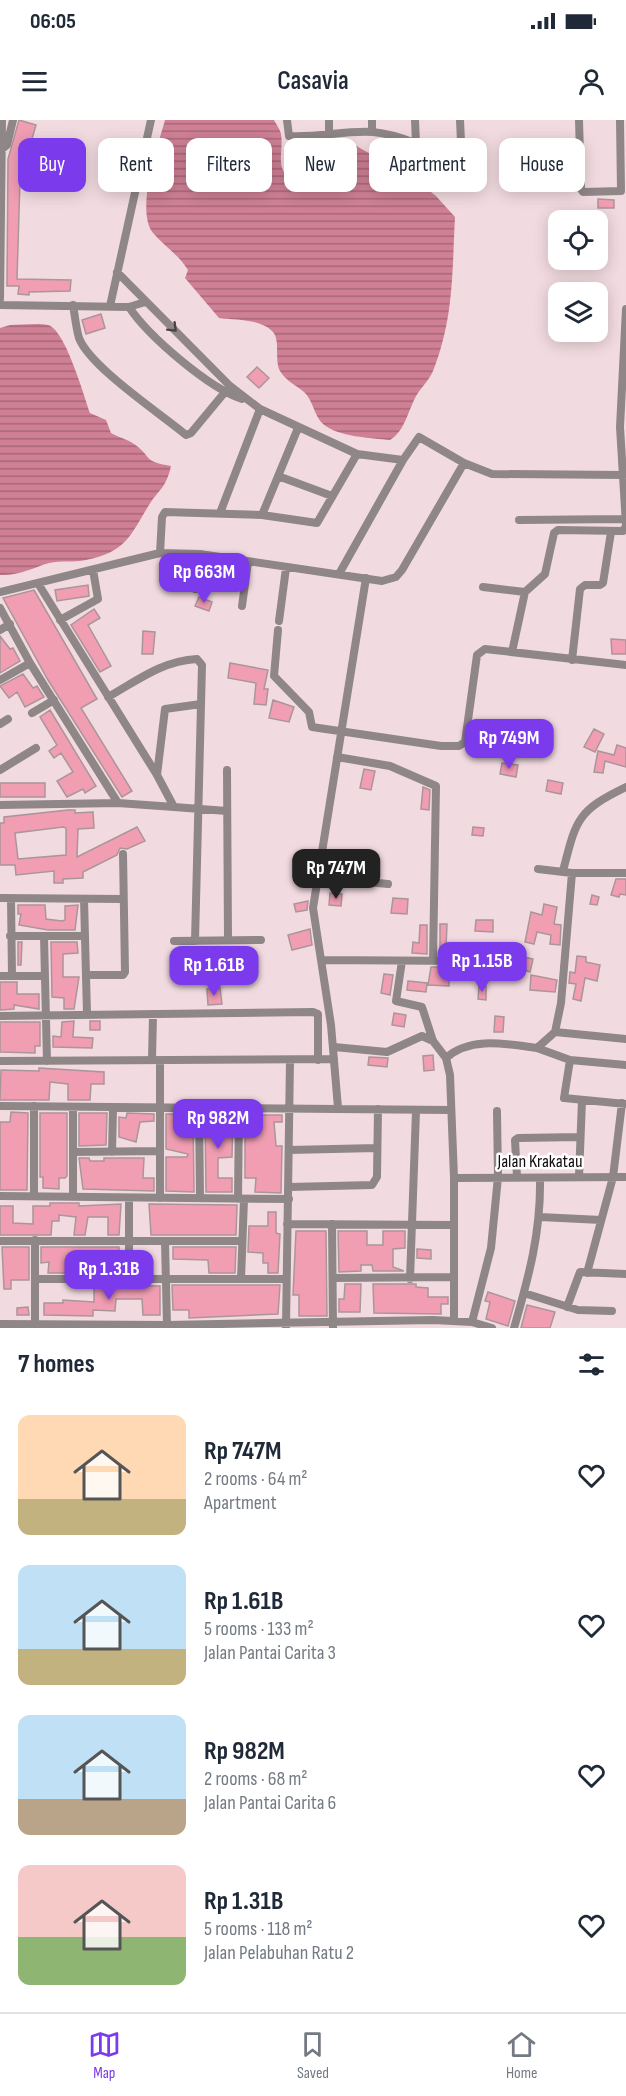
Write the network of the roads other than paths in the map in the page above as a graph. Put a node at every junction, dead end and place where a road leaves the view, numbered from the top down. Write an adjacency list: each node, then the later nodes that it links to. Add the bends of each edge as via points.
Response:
1 (2, 120): 16 (street)
2 (14, 120): 16 (street, via 7,145)
3 (151, 120): 18 (street)
4 (287, 120): 12 (street, via 289,136)
5 (328, 120): 12 (street)
6 (372, 120): 11 (street)
7 (415, 120): 14 (street)
8 (460, 120): 15 (street)
9 (579, 120): 10 (street, via 583,192 621,191)
10 (620, 120)
11 (372, 132): 12 (street); 13 (street)
12 (329, 136)
13 (396, 138)
14 (416, 138)
15 (460, 138)
16 (1, 150): 17 (street)
17 (0, 171): 19 (street)
18 (117, 272): 20 (street); 23 (street)
19 (0, 299)
20 (145, 302): 24 (street); 26 (street, one-way to 26)
21 (0, 305): 22 (street)
22 (73, 305): 23 (street); 26 (street, via 79,338 89,353 186,435 192,433)
23 (110, 306): 24 (street)
24 (129, 307): 26 (street, via 145,328)
25 (626, 309): 32 (street, via 620,427)
26 (227, 389): 27 (street)
27 (260, 409): 28 (street); 35 (street)
28 (298, 428): 29 (street); 33 (street)
29 (357, 454): 30 (street); 34 (street)
30 (403, 460): 31 (street, via 419,437); 45 (street)
31 (464, 463): 32 (street, via 492,474); 46 (street, via 396,577 382,581)
32 (624, 475): 38 (street)
33 (278, 477): 34 (street); 36 (street)
34 (332, 496): 36 (street, via 318,523)
35 (220, 513): 36 (street); 40 (street, via 163,513)
36 (262, 515)
37 (519, 520): 38 (street)
38 (625, 523): 39 (street, via 623,531)
39 (611, 532): 51 (street, via 558,530 544,574); 58 (street, via 603,583 581,586)
40 (160, 553): 41 (street); 44 (street)
41 (200, 554): 42 (street); 49 (street)
42 (248, 562): 43 (street); 52 (street)
43 (285, 568): 45 (street); 68 (street, via 276,680 309,712 312,727)
44 (93, 570): 47 (street); 54 (street, via 98,599)
45 (339, 574): 46 (street)
46 (366, 578): 68 (street)
47 (39, 585): 50 (street); 54 (street)
48 (483, 587): 51 (street)
49 (195, 589)
50 (0, 592)
51 (525, 592): 57 (street)
52 (242, 606)
53 (0, 608): 55 (street)
54 (60, 620): 62 (street)
55 (10, 624): 56 (street); 59 (street)
56 (0, 630)
57 (512, 652): 58 (street); 68 (street, via 485,649 477,655 468,736 459,746)
58 (572, 660): 60 (street)
59 (30, 663): 61 (street); 63 (street)
60 (626, 665)
61 (0, 680)
62 (108, 697): 64 (street, via 161,665 197,660 202,665); 73 (street)
63 (54, 700): 65 (street); 75 (street)
64 (201, 704): 73 (street, via 165,709); 78 (street)
65 (32, 713)
66 (8, 719): 67 (street)
67 (0, 724)
68 (340, 733): 70 (street)
69 (36, 748): 71 (street)
70 (338, 756): 84 (street); 98 (street, via 390,766 436,786)
71 (0, 770)
72 (227, 770): 79 (street)
73 (157, 775): 77 (street)
74 (626, 787): 82 (street, via 587,810 576,822)
75 (118, 803): 76 (street); 77 (street)
76 (0, 806)
77 (174, 807): 78 (street)
78 (198, 810): 79 (street); 96 (street)
79 (227, 811): 93 (street)
80 (123, 854): 89 (street)
81 (538, 869): 82 (street)
82 (568, 872): 83 (street); 109 (street, via 561,1004)
83 (626, 873)
84 (317, 877): 85 (street); 97 (street, via 314,908)
85 (388, 884)
86 (0, 898): 87 (street)
87 (11, 899): 88 (street); 90 (street)
88 (84, 899): 89 (street); 92 (street)
89 (123, 899): 101 (street, via 125,972)
90 (10, 936): 91 (street); 103 (street)
91 (44, 936): 92 (street); 104 (street)
92 (84, 936): 101 (street)
93 (228, 939): 94 (street); 96 (street)
94 (261, 939)
95 (174, 941): 96 (street)
96 (195, 941)
97 (322, 960): 99 (street); 112 (street)
98 (433, 960): 99 (street); 100 (street)
99 (402, 961): 111 (street, via 396,1001 422,1007)
100 (466, 961)
101 (86, 975): 105 (street)
102 (0, 976): 103 (street)
103 (12, 976): 104 (street)
104 (45, 976): 108 (street)
105 (87, 1014): 106 (street); 108 (street)
106 (153, 1015): 117 (street, via 313,1012 320,1021); 121 (street)
107 (0, 1016): 108 (street)
108 (46, 1016): 120 (street)
109 (555, 1032): 110 (street); 113 (street)
110 (626, 1039)
111 (433, 1041): 112 (street, via 422,1036 387,1053); 114 (street)
112 (334, 1047): 115 (street)
113 (537, 1048): 114 (street, via 470,1044 457,1048); 118 (street)
114 (446, 1058): 135 (street)
115 (334, 1059): 117 (street); 130 (street)
116 (290, 1060): 117 (street); 121 (street); 133 (street)
117 (318, 1060)
118 (570, 1060): 122 (street); 123 (street, via 563,1096)
119 (0, 1061): 120 (street)
120 (47, 1061): 121 (street)
121 (156, 1061): 128 (street)
122 (626, 1065)
123 (582, 1100): 124 (street); 138 (street)
124 (624, 1104): 146 (street)
125 (0, 1106): 126 (street)
126 (34, 1106): 127 (street); 153 (street)
127 (74, 1107): 131 (street); 142 (street)
128 (160, 1108): 129 (street); 131 (street); 141 (street)
129 (199, 1108): 132 (street); 157 (street)
130 (338, 1108): 133 (street); 134 (street)
131 (113, 1109): 143 (street)
132 (239, 1109): 133 (street); 158 (street)
133 (289, 1109): 140 (street)
134 (378, 1109): 136 (street); 139 (street)
135 (450, 1110): 136 (street); 148 (street)
136 (416, 1111): 164 (street)
137 (497, 1111): 144 (street)
138 (580, 1137): 145 (street); 149 (street, via 518,1138)
139 (377, 1148): 140 (street); 151 (street, via 377,1177 372,1185)
140 (289, 1150): 151 (street)
141 (160, 1151): 143 (street); 156 (street)
142 (73, 1152): 143 (street); 154 (street)
143 (112, 1152)
144 (498, 1177): 148 (street, Jalan Krakatau); 149 (street, Jalan Krakatau); 185 (street, via 491,1248)
145 (579, 1177): 146 (street, Jalan Krakatau); 150 (street, Jalan Krakatau)
146 (613, 1177): 147 (street, Jalan Krakatau); 161 (street)
147 (626, 1177)
148 (454, 1178): 165 (street)
149 (517, 1178): 150 (street, Jalan Krakatau)
150 (540, 1178): 160 (street)
151 (289, 1187): 159 (street)
152 (0, 1196): 153 (street)
153 (34, 1196): 154 (street)
154 (73, 1196): 155 (street)
155 (129, 1198): 156 (street); 169 (street)
156 (160, 1198): 157 (street)
157 (200, 1198): 158 (street)
158 (241, 1199): 159 (street); 168 (street)
159 (289, 1199): 162 (street)
160 (540, 1217): 161 (street); 181 (street)
161 (601, 1220): 172 (street)
162 (287, 1224): 163 (street); 179 (street)
163 (332, 1224): 164 (street); 175 (street)
164 (410, 1225): 165 (street); 180 (street)
165 (453, 1225): 173 (street)
166 (0, 1240): 167 (street)
167 (35, 1240): 169 (street); 176 (street)
168 (241, 1241): 170 (street); 178 (street)
169 (129, 1242): 170 (street); 177 (street)
170 (165, 1242): 174 (street)
171 (625, 1271): 172 (street)
172 (587, 1273): 182 (street, via 577,1275)
173 (454, 1277): 180 (street); 184 (street)
174 (166, 1278): 177 (street); 178 (street); 192 (street)
175 (333, 1278): 180 (street); 187 (street)
176 (35, 1279): 177 (street); 190 (street)
177 (129, 1279)
178 (241, 1279): 179 (street)
179 (285, 1279): 193 (street)
180 (410, 1279)
181 (524, 1293): 182 (street); 197 (street)
182 (567, 1307): 183 (street)
183 (612, 1311)
184 (454, 1320): 185 (street); 189 (street)
185 (472, 1322): 196 (street)
186 (0, 1324): 190 (street)
187 (333, 1324): 188 (street); 193 (street)
188 (382, 1324): 189 (street)
189 (433, 1324)
190 (35, 1325): 191 (street)
191 (75, 1325): 194 (street)
192 (166, 1325): 194 (street); 195 (street)
193 (286, 1325): 195 (street)
194 (113, 1326)
195 (190, 1327)
196 (492, 1328)
197 (514, 1328)

